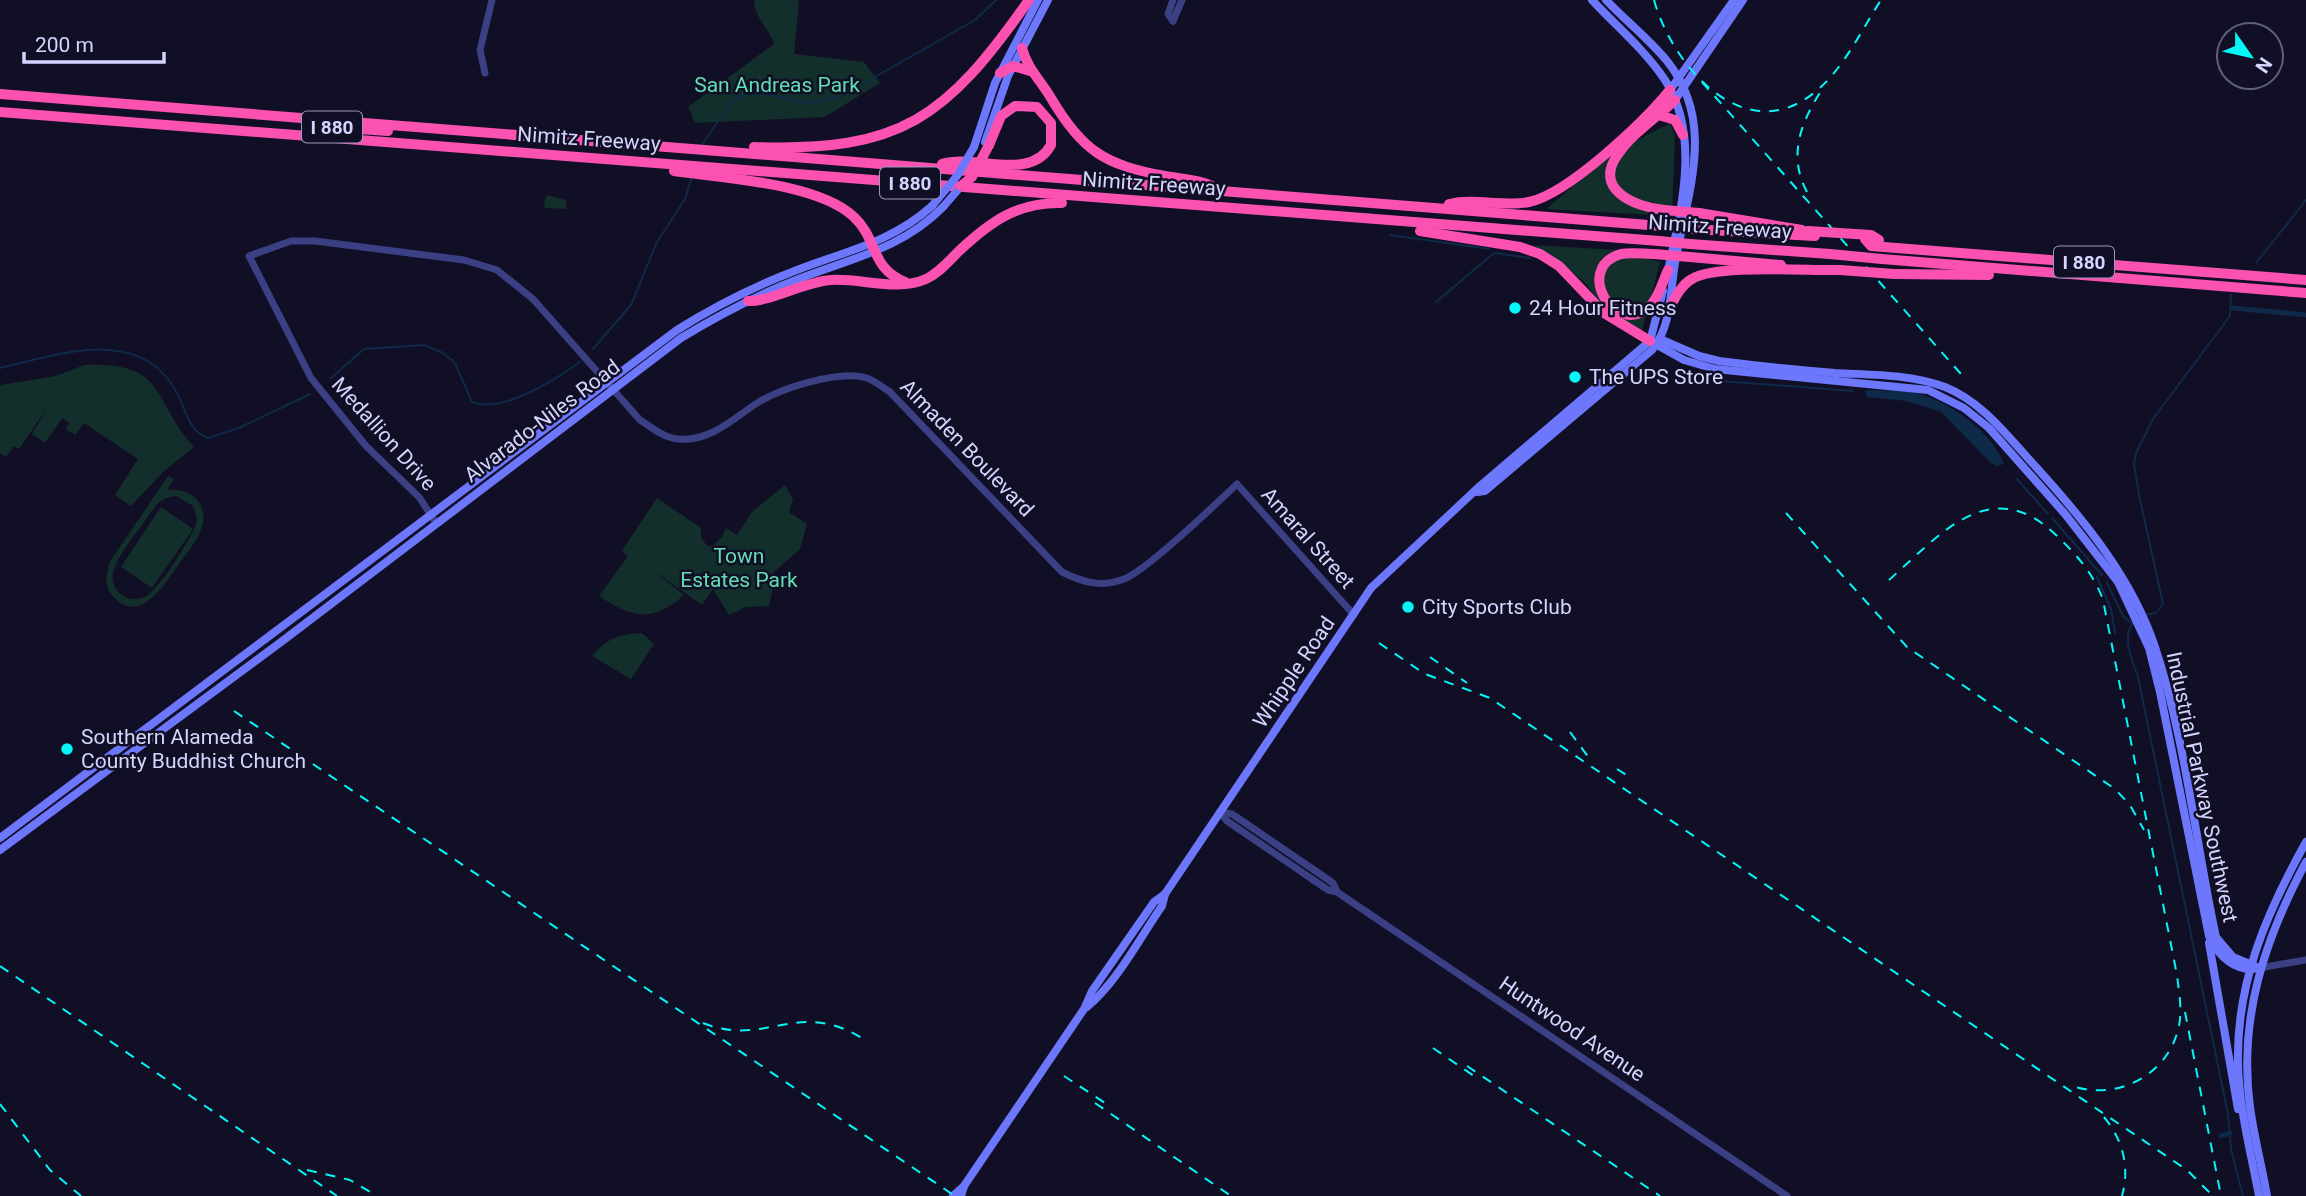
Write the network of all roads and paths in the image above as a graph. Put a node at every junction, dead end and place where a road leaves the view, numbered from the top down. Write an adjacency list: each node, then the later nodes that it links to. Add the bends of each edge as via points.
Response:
1 (492, 0): 14 (street, via 480,50)
2 (1028, 0): 26 (highway, via 968,81 943,103 904,126 835,145)
3 (1038, 0): 15 (main road, Alvarado-Niles Road)
4 (1048, 0): 11 (main road, Alvarado-Niles Road)
5 (1173, 0): 6 (street, via 1168,14 1173,21)
6 (1182, 0)
7 (1592, 0): 19 (main road, via 1655,66)
8 (1606, 0): 16 (main road, via 1656,48)
9 (1734, 0): 16 (main road)
10 (1743, 0): 17 (main road)
11 (1022, 48): 12 (main road, Alvarado-Niles Road); 13 (highway)
12 (1013, 66): 13 (highway); 15 (highway); 24 (main road, Alvarado-Niles Road)
13 (1030, 71): 29 (highway, via 1073,132 1100,156 1128,169 1206,183)
14 (485, 73)
15 (1000, 73): 24 (main road, Alvarado-Niles Road)
16 (1679, 80): 17 (main road); 19 (main road)
17 (1684, 90): 19 (main road); 48 (main road, via 1697,145)
18 (0, 94): 25 (highway, Nimitz Freeway / I 880)
19 (1672, 95): 22 (highway); 23 (main road); 31 (highway, via 1553,194 1519,203 1455,202)
20 (0, 101): 25 (highway, I 880)
21 (0, 113): 25 (highway, Nimitz Freeway / I 880, via 650,163)
22 (1659, 115): 23 (highway, via 1675,120); 33 (highway, bridge, via 1619,153 1612,178 1629,203)
23 (1683, 135): 39 (main road, via 1682,194)
24 (983, 144): 27 (highway, via 1001,116 1015,106 1037,107 1051,123 1051,145 1035,160 946,163); 28 (highway, bridge, via 972,177); 36 (main road, Alvarado-Niles Road, bridge, via 932,206)
25 (664, 158): 26 (highway); 26 (highway, Nimitz Freeway / I 880)
26 (712, 159): 27 (highway, Nimitz Freeway / I 880); 30 (highway, Nimitz Freeway / I 880); 36 (highway, via 830,200 857,220)
27 (933, 168): 29 (highway, Nimitz Freeway / I 880)
28 (961, 186): 36 (main road, Alvarado-Niles Road, bridge, via 917,231)
29 (1222, 191): 31 (highway, Nimitz Freeway / I 880)
30 (1110, 201): 32 (highway, Nimitz Freeway / I 880); 44 (highway, via 1043,204 1005,214 938,271)
31 (1433, 208): 33 (highway, Nimitz Freeway / I 880, bridge)
32 (1405, 224): 38 (highway, Nimitz Freeway / I 880, bridge); 50 (highway, via 1540,254 1559,266 1604,313)
33 (1812, 234): 34 (highway, Nimitz Freeway / I 880, bridge); 35 (highway, bridge)
34 (1865, 240): 35 (highway, Nimitz Freeway / I 880); 43 (highway, I 880, via 1871,246)
35 (1879, 240): 42 (highway, Nimitz Freeway / I 880)
36 (873, 249): 44 (highway, via 888,274); 47 (main road, Alvarado-Niles Road); 49 (main road, Alvarado-Niles Road, via 781,276)
37 (249, 256): 53 (street, Almaden Boulevard, via 305,240 480,263 520,285); 56 (street, Medallion Drive, via 311,378)
38 (1904, 262): 41 (highway, Nimitz Freeway / I 880); 45 (highway, I 880, via 1924,257)
39 (1668, 270): 40 (highway, bridge, via 1646,309 1626,313 1607,304 1600,290 1599,280 1608,262 1623,254); 50 (main road)
40 (1840, 271): 41 (highway, bridge, via 2038,278); 48 (highway, via 1712,272 1690,279)
41 (2049, 273): 46 (highway, Nimitz Freeway / I 880)
42 (2306, 274)
43 (2306, 280)
44 (914, 284): 47 (highway, via 819,282 758,302)
45 (2306, 286)
46 (2306, 293)
47 (748, 301): 51 (main road, Alvarado-Niles Road)
48 (1669, 309): 50 (main road)
49 (704, 313): 51 (main road, via 704,318); 53 (main road, Alvarado-Niles Road)
50 (1655, 342): 52 (main road, Industrial Parkway Southwest, via 1684,360 1715,369); 60 (main road, Whipple Road, via 1381,577)
51 (669, 347): 53 (main road, Alvarado-Niles Road)
52 (1864, 378): 55 (main road, Industrial Parkway Southwest, via 1928,382 1963,397 1996,423); 57 (main road, Industrial Parkway Southwest, via 1928,390 1964,408 1989,428)
53 (612, 385): 54 (street, Almaden Boulevard, via 640,420 677,439 715,432 758,402 793,388 838,375 869,379 890,392 1062,572 1097,584 1137,572); 56 (main road, Alvarado-Niles Road); 58 (main road, Alvarado-Niles Road)
54 (1237, 484): 60 (street, Amaral Street)
55 (2075, 510): 57 (main road); 59 (main road, Industrial Parkway Southwest, via 2123,578)
56 (430, 514): 58 (street, Medallion Drive); 63 (main road, Alvarado-Niles Road)
57 (2065, 514): 59 (main road, Industrial Parkway Southwest)
58 (436, 523): 65 (main road, Alvarado-Niles Road)
59 (2132, 601): 61 (main road, Industrial Parkway Southwest)
60 (1354, 615): 62 (main road, Whipple Road)
61 (2152, 647): 67 (main road, Industrial Parkway Southwest); 69 (main road, Industrial Parkway Southwest, via 2183,767 2216,937)
62 (1220, 812): 72 (main road, Whipple Road, via 1165,894 1162,906 1100,996 1084,1009); 75 (street, Huntwood Avenue, via 1328,890)
63 (0, 838)
64 (2306, 842): 69 (main road, via 2276,898)
65 (0, 850)
66 (2306, 862): 70 (main road)
67 (2209, 936): 69 (main road, Industrial Parkway Southwest, via 2222,956); 71 (main road, via 2248,1165)
68 (2306, 960): 70 (street)
69 (2249, 967): 70 (main road, Industrial Parkway Southwest); 71 (main road, via 2238,1065)
70 (2259, 968): 77 (main road, via 2248,1065 2250,1106)
71 (2255, 1174): 76 (main road)
72 (964, 1185): 73 (main road, Whipple Road); 74 (main road, Whipple Road)
73 (953, 1196)
74 (961, 1196)
75 (1787, 1196)
76 (2259, 1196)
77 (2267, 1196)

